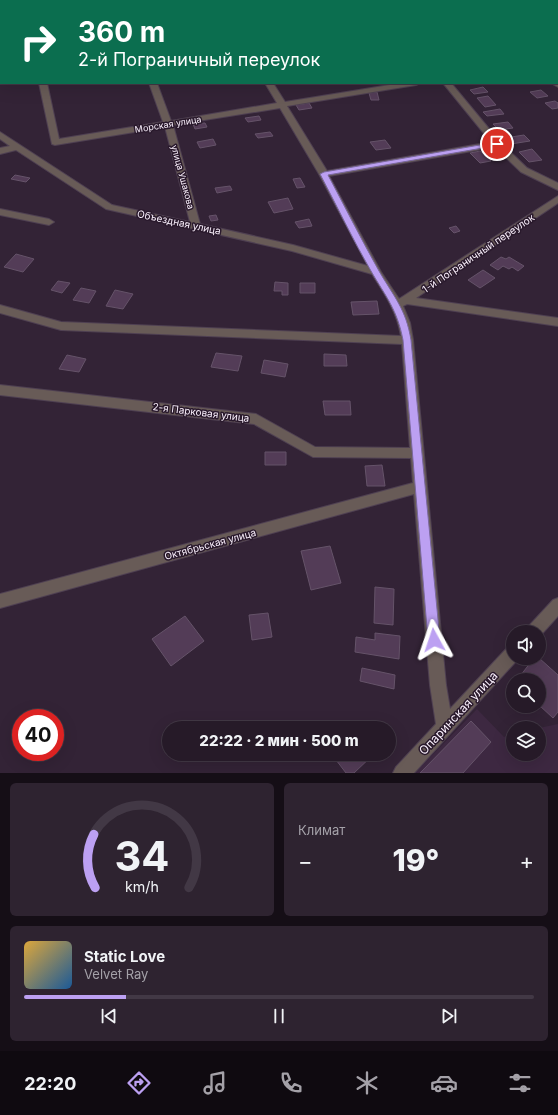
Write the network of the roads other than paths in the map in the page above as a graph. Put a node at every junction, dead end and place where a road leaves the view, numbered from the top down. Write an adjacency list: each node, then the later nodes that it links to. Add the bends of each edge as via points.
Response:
1 (43, 84): 7 (street, Морская улица, via 55,142)
2 (153, 84): 7 (street, улица Ушакова)
3 (270, 84): 6 (street)
4 (410, 84): 6 (street, Морская улица)
5 (447, 84): 9 (street)
6 (282, 106): 7 (street, Морская улица); 12 (street)
7 (168, 124): 17 (street, улица Ушакова)
8 (0, 135): 10 (street, Объездная улица)
9 (497, 144): 12 (street); 13 (street, via 524,170)
10 (17, 147): 11 (street); 17 (street, Объездная улица, via 109,206)
11 (0, 151)
12 (324, 174): 18 (street)
13 (558, 187)
14 (558, 199): 19 (street, 1-й Пограничный переулок)
15 (0, 212): 16 (street)
16 (49, 222)
17 (196, 226): 18 (street, Объездная улица, via 293,248)
18 (376, 272): 19 (street)
19 (402, 303): 21 (street); 22 (street)
20 (0, 309): 22 (street, via 61,326)
21 (558, 322)
22 (407, 340): 24 (street)
23 (0, 390): 24 (street, 2-я Парковая улица, via 256,419 313,452)
24 (417, 453): 25 (street)
25 (420, 487): 26 (street, Октябрьская улица); 30 (street, via 438,685)
26 (0, 600)
27 (558, 604): 28 (street)
28 (539, 625)
29 (506, 662): 30 (street, Опаринская улица)
30 (445, 728): 31 (street, Опаринская улица)
31 (402, 773)

